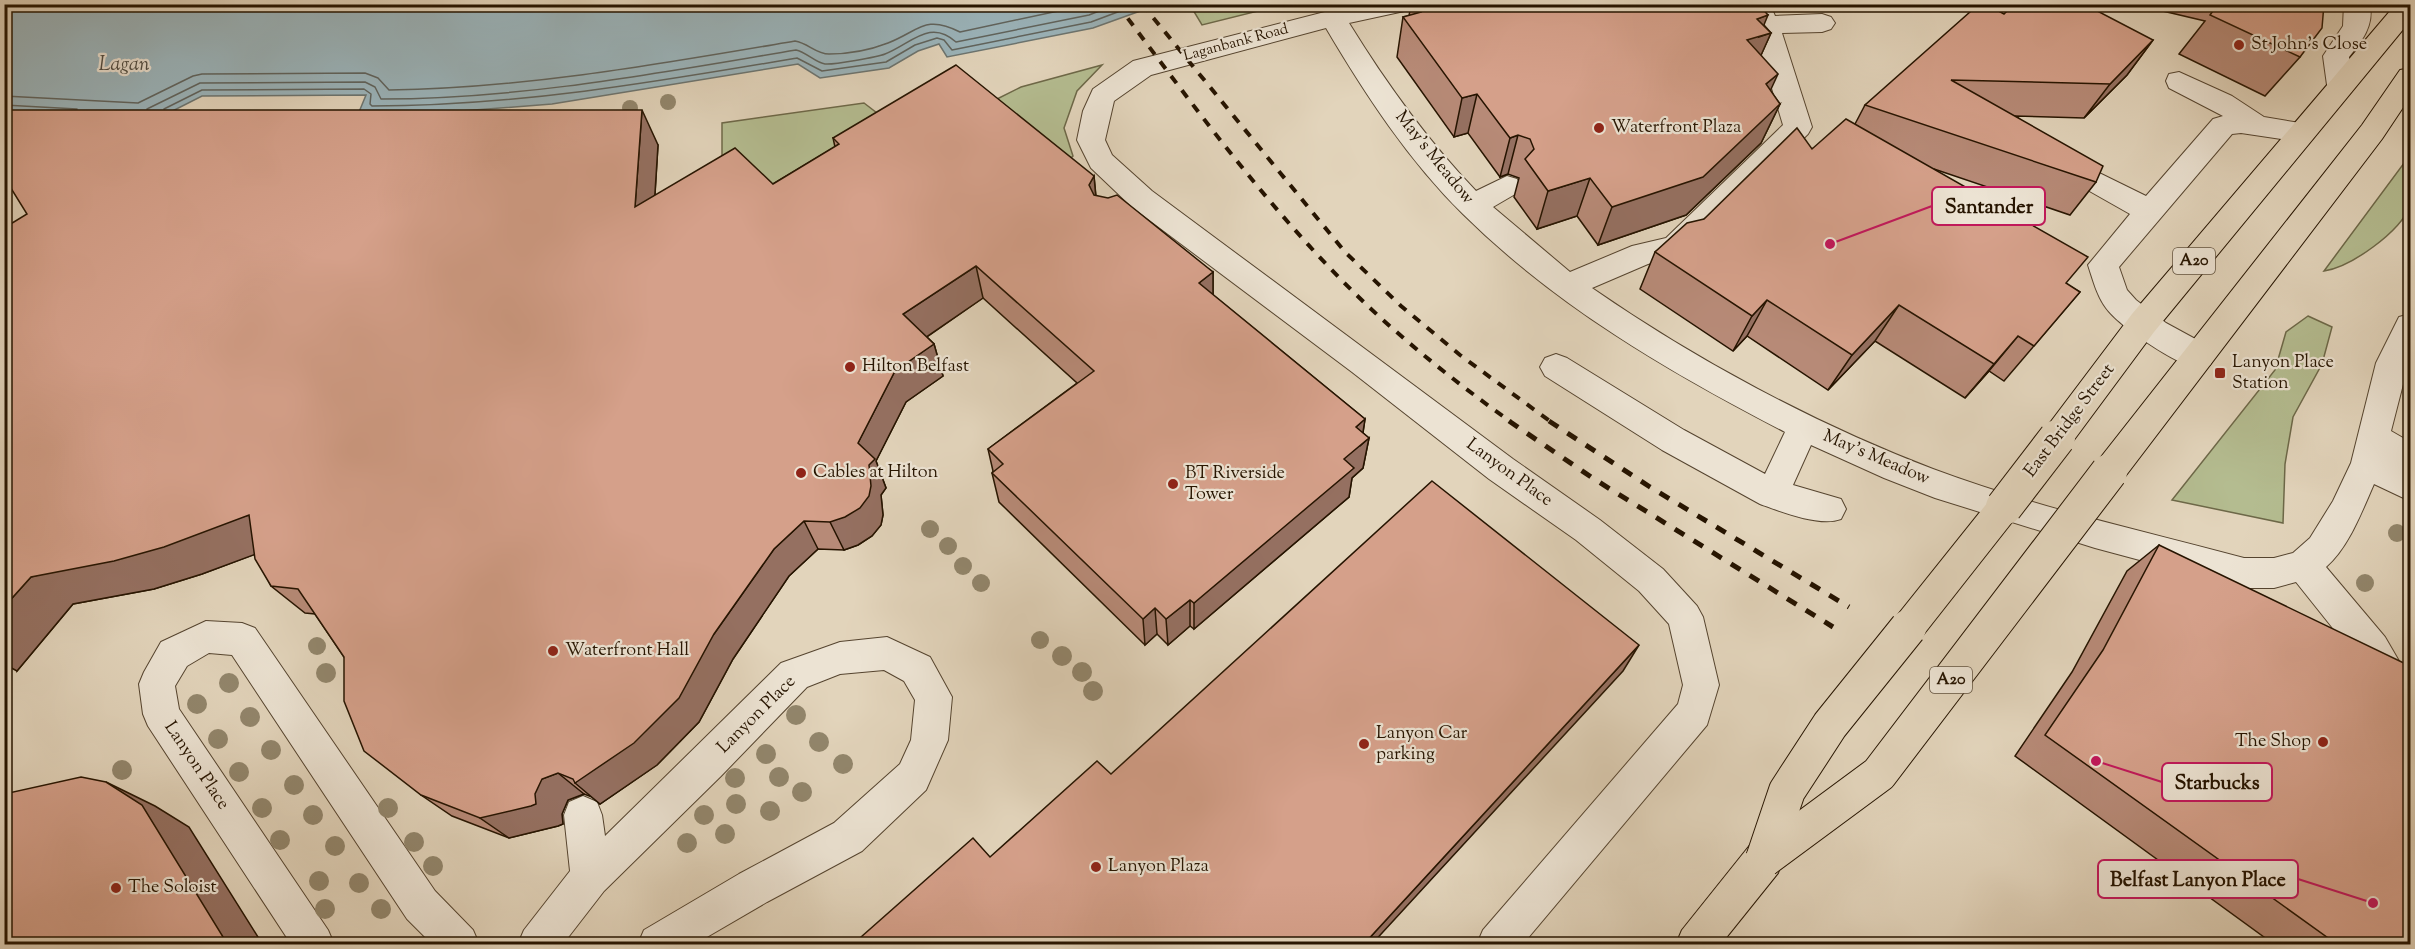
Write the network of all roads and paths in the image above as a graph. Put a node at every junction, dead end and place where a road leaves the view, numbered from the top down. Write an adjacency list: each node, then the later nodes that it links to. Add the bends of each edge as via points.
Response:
1 (1400, 4): 5 (street, Laganbank Road)
2 (2357, 4): 10 (street, via 2361,17 2356,30 2336,56)
3 (2410, 5): 10 (main road, East Bridge Street / A20)
4 (1762, 15): 6 (street); 17 (street, via 1798,127 1675,247 1642,254)
5 (1334, 18): 7 (street, Laganbank Road); 15 (street, May's Meadow, via 1421,147)
6 (1822, 23)
7 (1142, 68): 39 (street, Lanyon Place, via 1103,96 1090,140 1130,207 1363,363 1588,530 1651,580 1685,617 1701,685 1694,713)
8 (2410, 77): 20 (main road, East Bridge Street / A20)
9 (2179, 81): 11 (street)
10 (2341, 85): 12 (main road, East Bridge Street / A20)
11 (2257, 125): 12 (street); 16 (street, via 2223,126)
12 (2302, 132): 18 (main road, East Bridge Street / A20)
13 (2087, 177): 16 (street)
14 (1507, 186): 15 (street)
15 (1472, 206): 17 (street, May's Meadow)
16 (2150, 211): 18 (street, via 2103,265 2118,300)
17 (1567, 286): 23 (street, May's Meadow, via 1634,334)
18 (2143, 323): 20 (street); 33 (main road, East Bridge Street / A20, bridge, via 1830,725 1787,791)
19 (2410, 326): 21 (street, May's Meadow)
20 (2199, 356): 33 (main road, East Bridge Street / A20, bridge, via 1879,774)
21 (2401, 367): 24 (street, May's Meadow)
22 (1556, 368): 28 (street, via 1673,440)
23 (1803, 427): 28 (street); 30 (street, May's Meadow, via 1944,487 2049,521 2244,573 2274,573)
24 (2370, 450): 25 (street); 26 (street); 27 (street); 30 (street, May's Meadow, via 2346,510 2322,549)
25 (2410, 458)
26 (2410, 472)
27 (2410, 487)
28 (1772, 494): 29 (street)
29 (1830, 509)
30 (2303, 565): 31 (street, via 2372,649)
31 (2410, 712)
32 (583, 815): 34 (street)
33 (1764, 859): 40 (main road, East Bridge Street / A20)
34 (590, 877): 37 (street, Lanyon Place); 38 (street, Lanyon Place, via 794,675 840,658 887,653 917,669 934,697 929,740 913,777 848,837)
35 (314, 945): 36 (street, Lanyon Place, via 161,714 156,684 174,654 206,637 242,639 421,904)
36 (459, 945)
37 (538, 945)
38 (658, 945)
39 (1497, 945)
40 (1696, 945)

